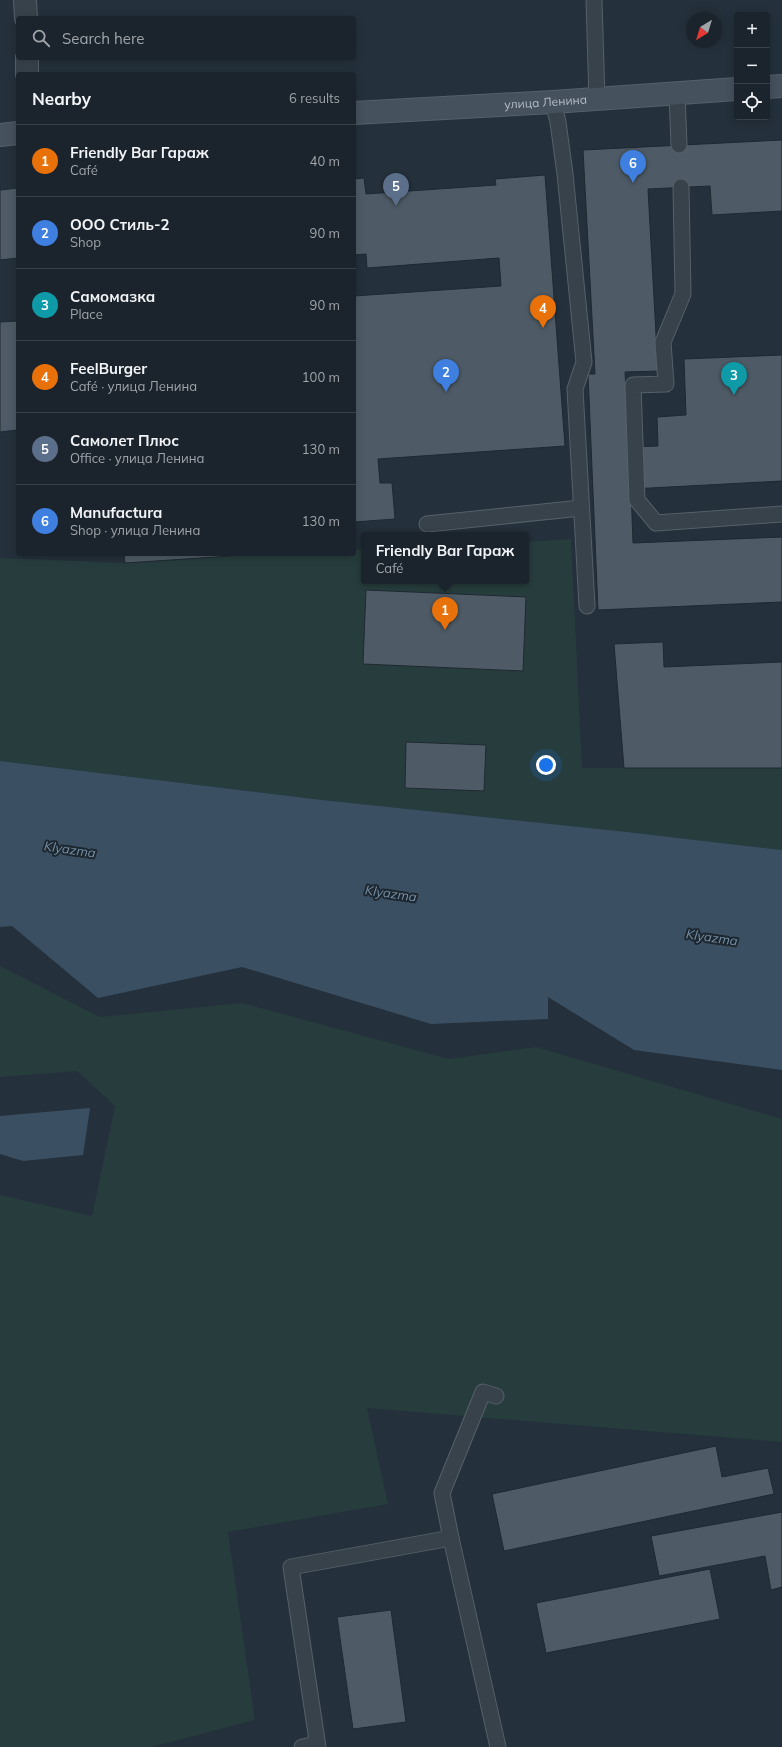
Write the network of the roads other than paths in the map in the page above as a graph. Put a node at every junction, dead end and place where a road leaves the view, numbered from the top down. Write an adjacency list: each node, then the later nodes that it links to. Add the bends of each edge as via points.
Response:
1 (25, 0): 3 (street)
2 (594, 0): 10 (lane)
3 (26, 16)
4 (27, 60): 5 (street)
5 (27, 72)
6 (782, 86): 7 (main road)
7 (770, 87)
8 (734, 89): 9 (main road, улица Ленина)
9 (676, 94): 10 (main road, улица Ленина); 15 (lane)
10 (597, 99): 11 (main road, улица Ленина)
11 (553, 102): 12 (main road, улица Ленина); 17 (lane, via 565,174 584,362 575,390)
12 (356, 113)
13 (16, 133): 14 (main road)
14 (0, 135)
15 (679, 145)
16 (681, 188): 18 (lane, via 683,294 663,342 666,384 633,385 637,500 656,523)
17 (581, 508): 19 (lane); 20 (lane)
18 (782, 514)
19 (427, 524)
20 (587, 606)
21 (496, 1396): 22 (lane, via 483,1392 442,1493)
22 (451, 1538): 23 (lane, via 291,1568); 25 (lane)
23 (318, 1745): 24 (lane)
24 (302, 1747)
25 (498, 1747)

